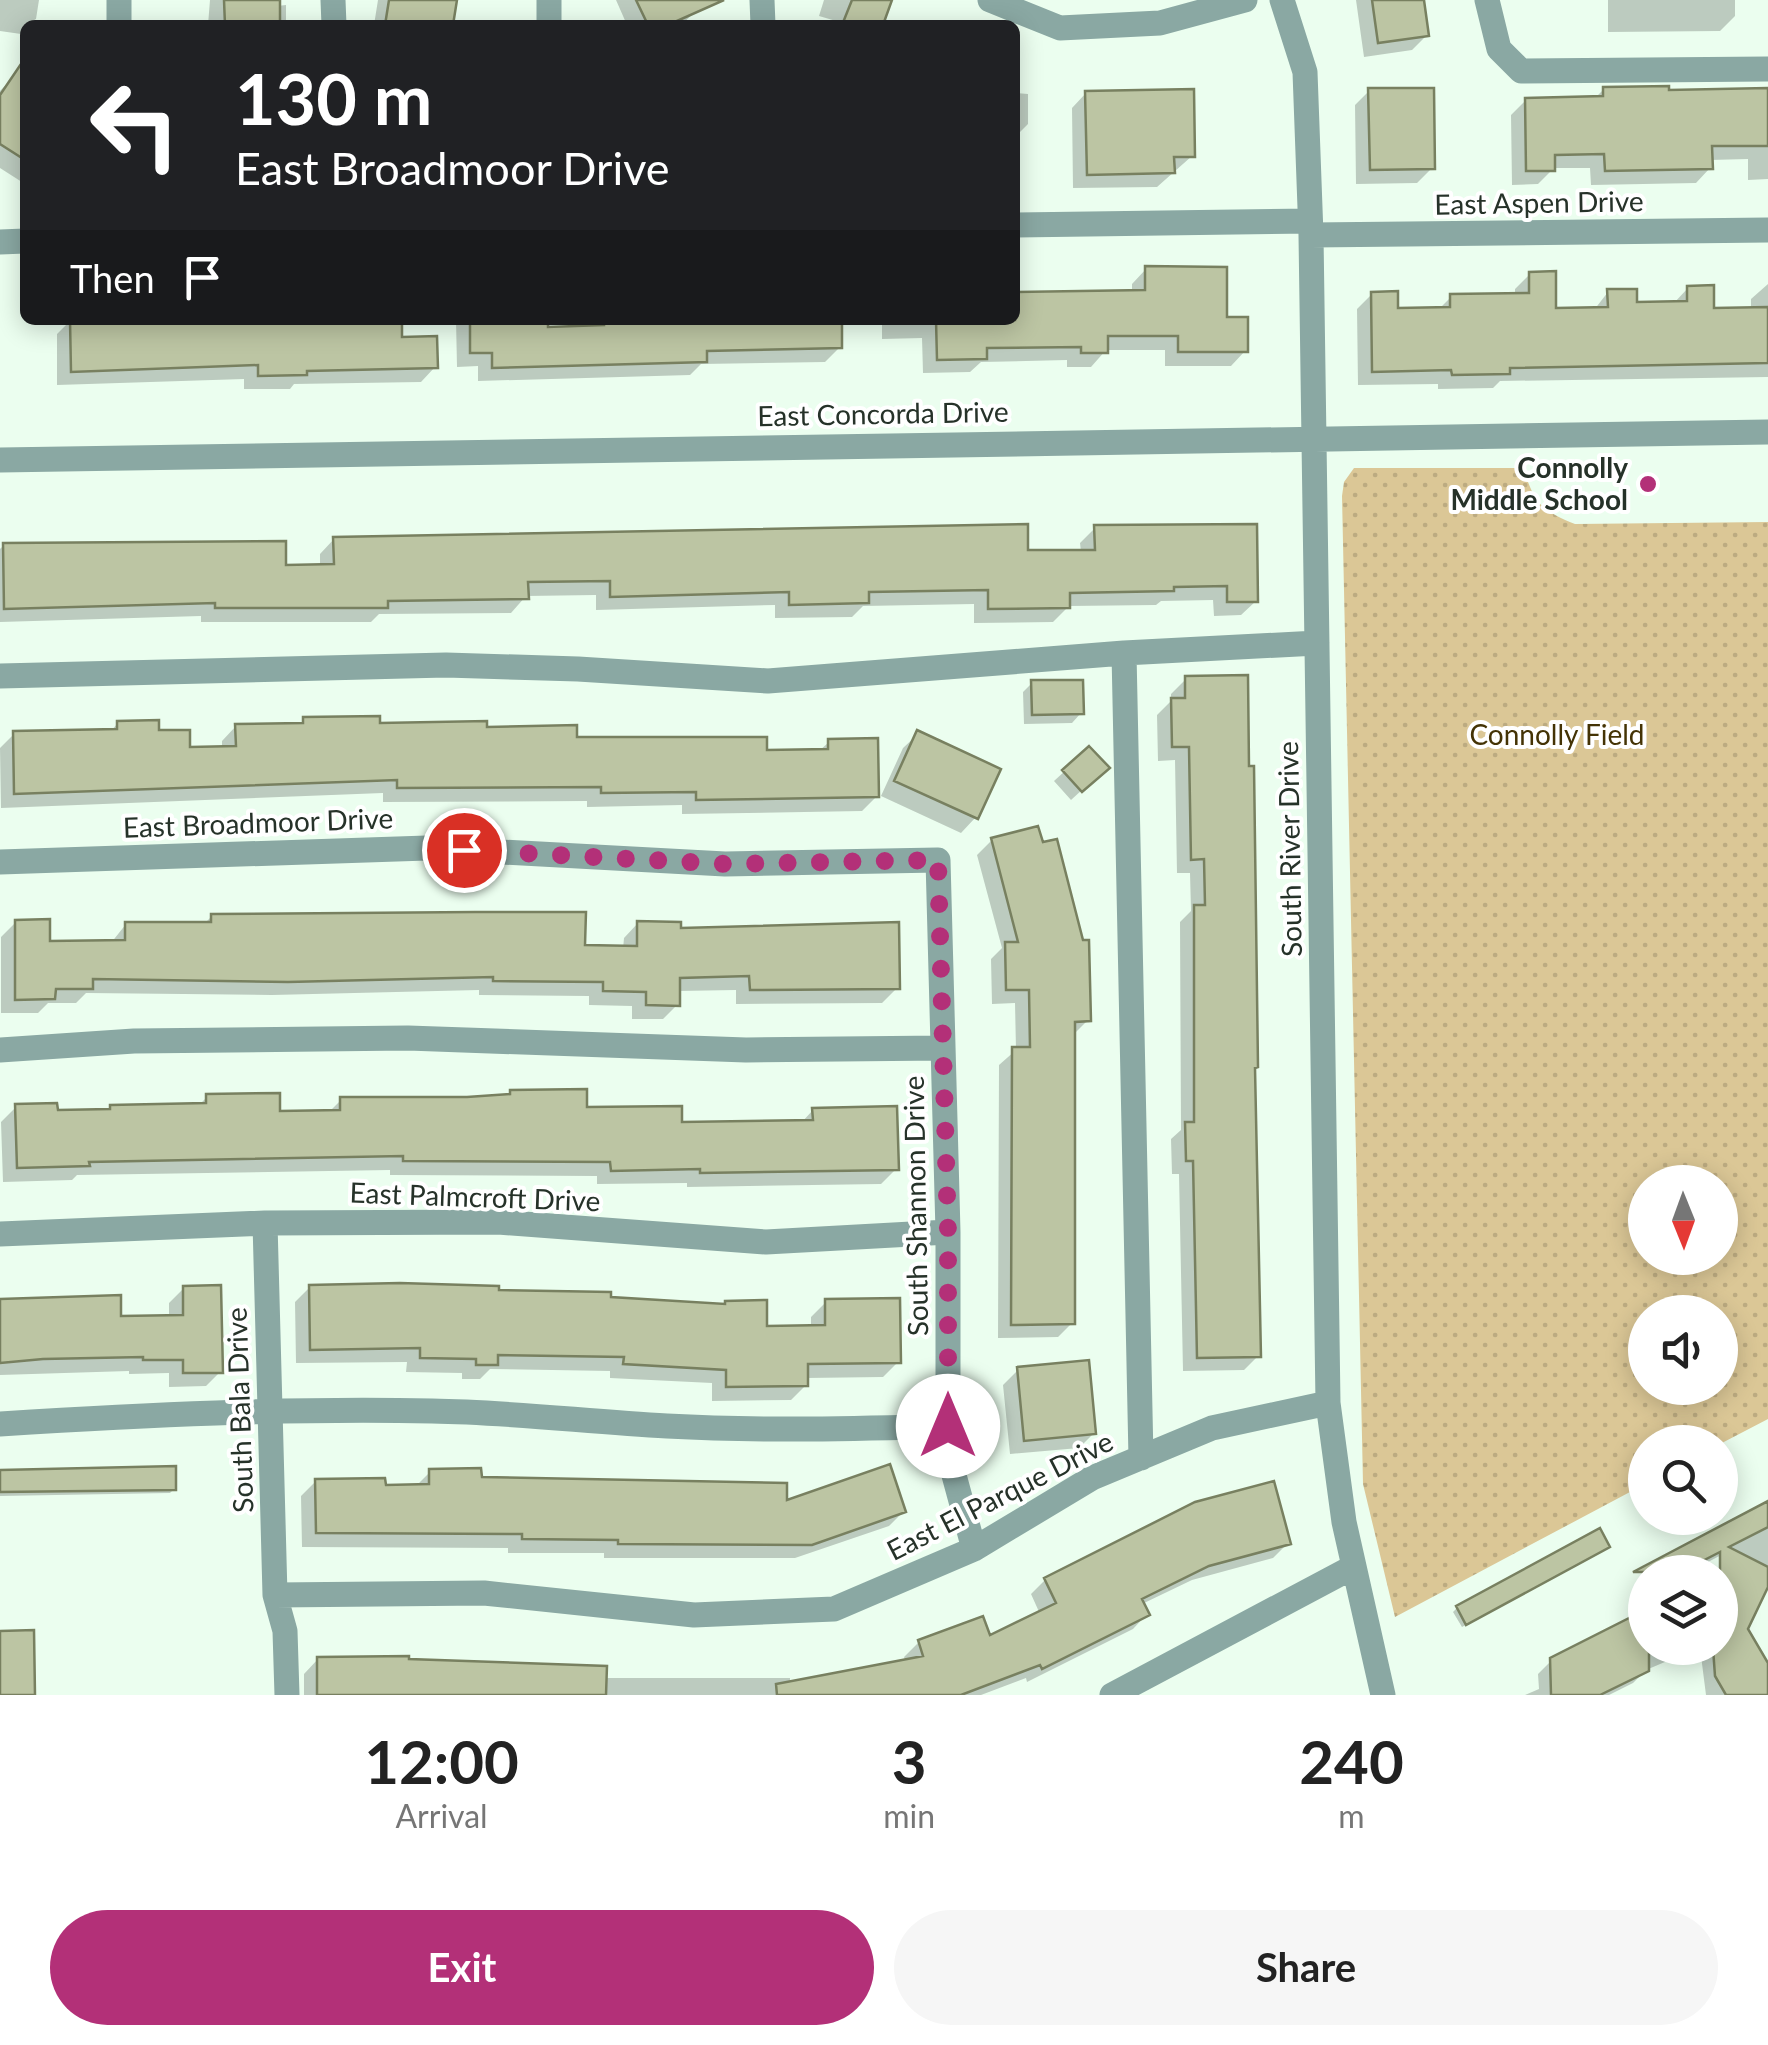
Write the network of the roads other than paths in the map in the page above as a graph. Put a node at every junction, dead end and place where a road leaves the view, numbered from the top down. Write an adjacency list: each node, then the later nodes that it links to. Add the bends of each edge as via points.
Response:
1 (990, 0): 2 (street, via 1060,28 1160,23)
2 (1245, 0)
3 (1282, 0): 7 (street, South River Drive, via 1305,72)
4 (1487, 0): 5 (street, via 1498,49 1521,71)
5 (1768, 69)
6 (1020, 225): 7 (street, East Aspen Drive)
7 (1310, 228): 8 (street, East Aspen Drive); 10 (street, South River Drive)
8 (1768, 230)
9 (1768, 432): 10 (street, East Concorda Drive)
10 (1314, 437): 11 (street, East Concorda Drive); 12 (street, South River Drive)
11 (0, 460)
12 (1317, 644): 13 (street); 22 (street, South River Drive)
13 (1124, 653): 14 (street, via 768,681 446,665); 26 (street)
14 (0, 676)
15 (938, 860): 16 (street, East Broadmoor Drive, via 726,864 427,848); 17 (street, South Shannon Drive)
16 (0, 862)
17 (943, 1048): 18 (street, via 746,1050 408,1038 134,1041); 20 (street, South Shannon Drive)
18 (0, 1050)
19 (265, 1223): 20 (street, East Palmcroft Drive, via 498,1222 766,1242); 21 (street, East Palmcroft Drive); 23 (street, South Bala Drive)
20 (948, 1232): 25 (street, South Shannon Drive)
21 (0, 1234)
22 (1328, 1402): 26 (street, East El Parque Drive, via 1212,1428); 28 (street, South River Drive)
23 (270, 1412): 24 (street); 25 (street, via 431,1410 792,1430); 29 (street, South Bala Drive)
24 (0, 1424)
25 (948, 1426): 27 (street, South Shannon Drive, via 948,1454)
26 (1141, 1458): 27 (street, East El Parque Drive, via 1092,1478)
27 (974, 1549): 29 (street, East El Parque Drive, via 834,1609 694,1615 484,1594)
28 (1353, 1567): 31 (street); 32 (street, South River Drive)
29 (275, 1595): 30 (street, South Bala Drive, via 285,1631)
30 (287, 1695)
31 (1112, 1695)
32 (1383, 1695)

